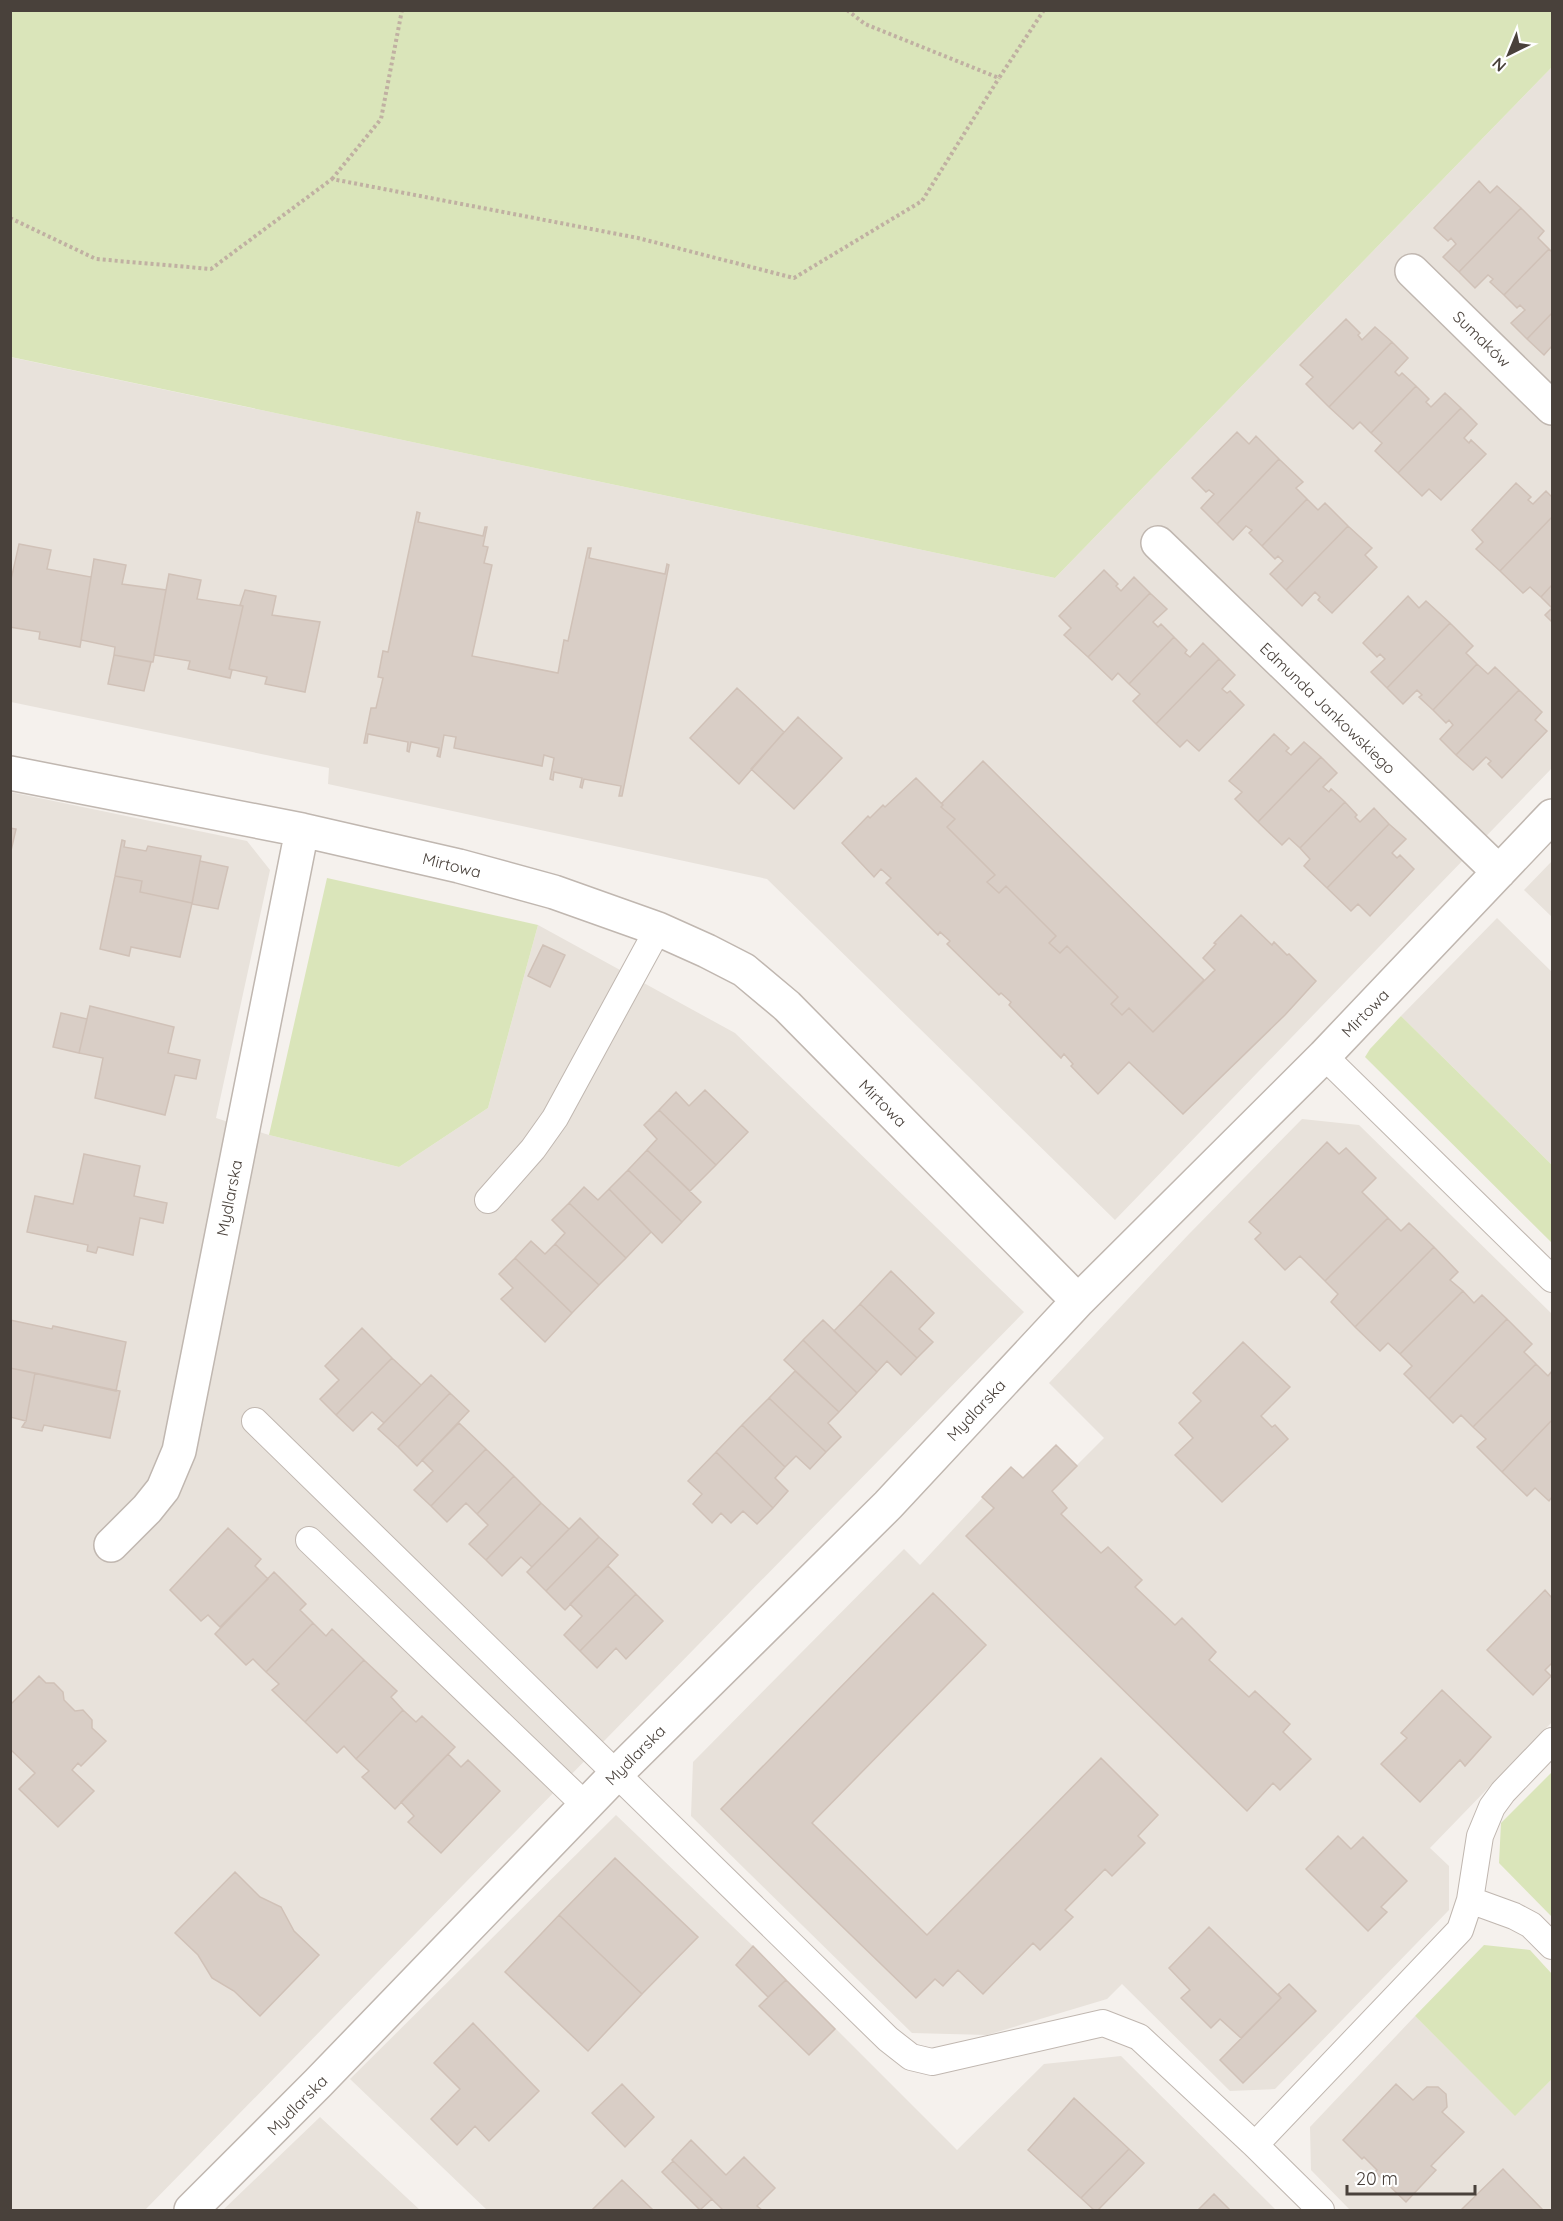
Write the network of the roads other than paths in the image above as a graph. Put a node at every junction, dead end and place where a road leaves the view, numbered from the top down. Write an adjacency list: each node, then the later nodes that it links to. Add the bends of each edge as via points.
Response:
1 (1412, 271): 2 (street, Sumaków)
2 (1552, 408)
3 (1158, 543): 7 (street, Edmunda Jankowskiego)
4 (10, 773): 6 (street, Mirtowa)
5 (1552, 816): 7 (street, Mirtowa)
6 (302, 830): 8 (street, Mirtowa, via 543,889); 15 (street, Mydlarska, via 179,1451 163,1489)
7 (1498, 872): 9 (street, Mirtowa)
8 (658, 929): 10 (lane, via 555,1118); 12 (street, Mirtowa, via 744,970 787,1006)
9 (1324, 1056): 11 (lane); 12 (street, Mirtowa)
10 (488, 1200)
11 (1552, 1279)
12 (1078, 1301): 17 (street, Mydlarska, via 888,1505)
13 (255, 1421): 17 (lane)
14 (309, 1540): 18 (lane)
15 (111, 1545)
16 (1552, 1741): 19 (lane, via 1492,1808 1480,1836)
17 (617, 1773): 18 (street, Mydlarska); 21 (lane, via 888,2039 911,2057 932,2062 1103,2023 1139,2037)
18 (585, 1805): 22 (street, Mydlarska)
19 (1470, 1900): 20 (lane, via 1515,1916 1531,1925); 21 (lane, via 1460,1930)
20 (1552, 1946)
21 (1255, 2145): 23 (lane)
22 (191, 2211)
23 (1321, 2211)

